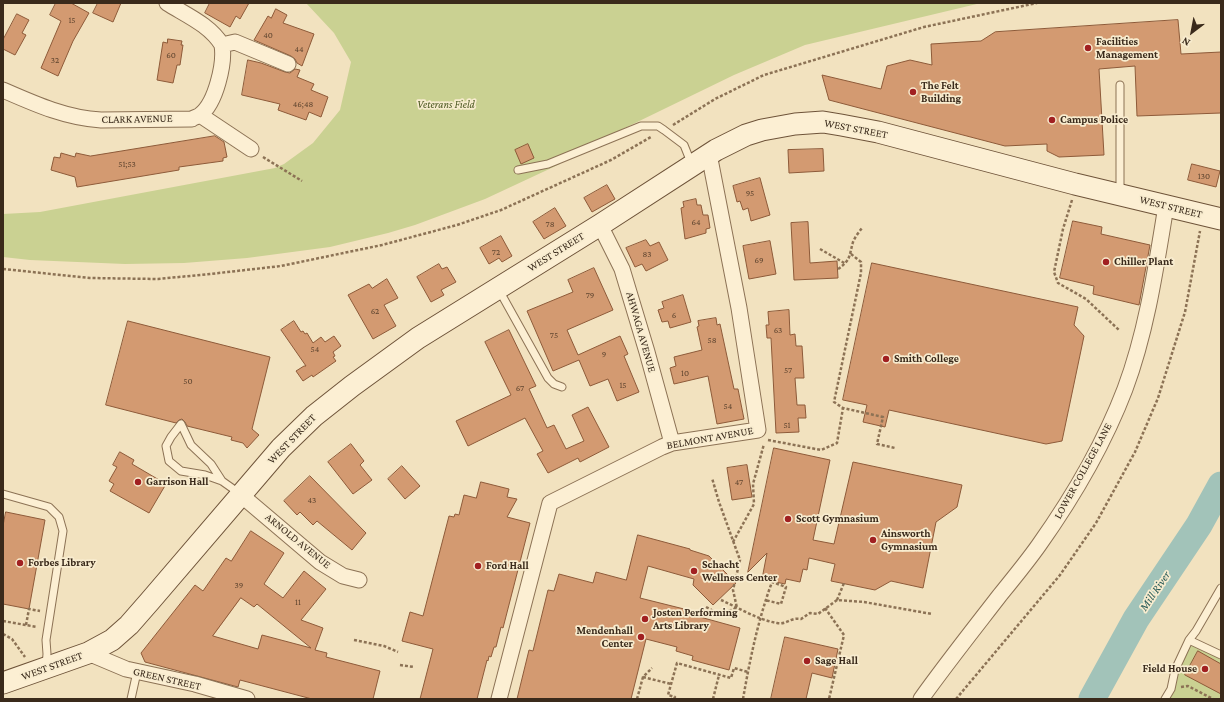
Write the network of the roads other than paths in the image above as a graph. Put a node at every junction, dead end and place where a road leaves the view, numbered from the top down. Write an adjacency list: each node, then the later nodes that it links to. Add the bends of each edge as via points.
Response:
1 (167, 3): 2 (street, via 204,26)
2 (222, 45): 3 (street, via 235,42); 6 (street, via 222,62 215,92)
3 (288, 64)
4 (1120, 85): 10 (lane)
5 (3, 90): 6 (street, CLARK AVENUE, via 62,114 87,119 192,119)
6 (200, 115): 7 (street)
7 (251, 149)
8 (700, 160): 9 (lane, via 658,126 640,126 548,164); 10 (main road, WEST STREET, via 729,143 762,130 823,122 878,132); 13 (main road, WEST STREET); 16 (street, BELMONT AVENUE, via 739,308 758,430)
9 (518, 170)
10 (1120, 194): 11 (main road, WEST STREET)
11 (1166, 206): 12 (main road, WEST STREET); 31 (street, LOWER COLLEGE LANE, via 1141,337 1125,388 1110,423 1076,487 1038,547)
12 (1221, 219)
13 (600, 225): 14 (main road, WEST STREET); 16 (street, AHWAGA AVENUE, via 622,269)
14 (498, 288): 15 (lane, via 548,378); 19 (main road, WEST STREET, via 418,338 314,416 280,448)
15 (562, 388)
16 (672, 443): 30 (street, BELMONT AVENUE, via 550,503)
17 (222, 481): 17 (lane, via 211,464 191,445 181,424 166,446 169,461 180,471 205,474); 19 (lane)
18 (3, 494): 25 (lane, via 49,507 59,518 63,531 46,640)
19 (241, 495): 20 (street, ARNOLD AVENUE, via 320,562 343,576); 23 (main road, WEST STREET, via 129,625 112,640)
20 (359, 580)
21 (1221, 588): 22 (lane)
22 (1189, 640): 24 (lane); 32 (lane, via 1175,670)
23 (88, 653): 25 (main road, WEST STREET); 26 (street, GREEN STREET, via 126,670)
24 (1221, 655)
25 (45, 668): 27 (main road, WEST STREET)
26 (137, 672): 28 (lane); 29 (street, GREEN STREET, via 195,684)
27 (3, 683)
28 (131, 699)
29 (247, 699)
30 (499, 699)
31 (921, 699)
32 (1166, 699)

